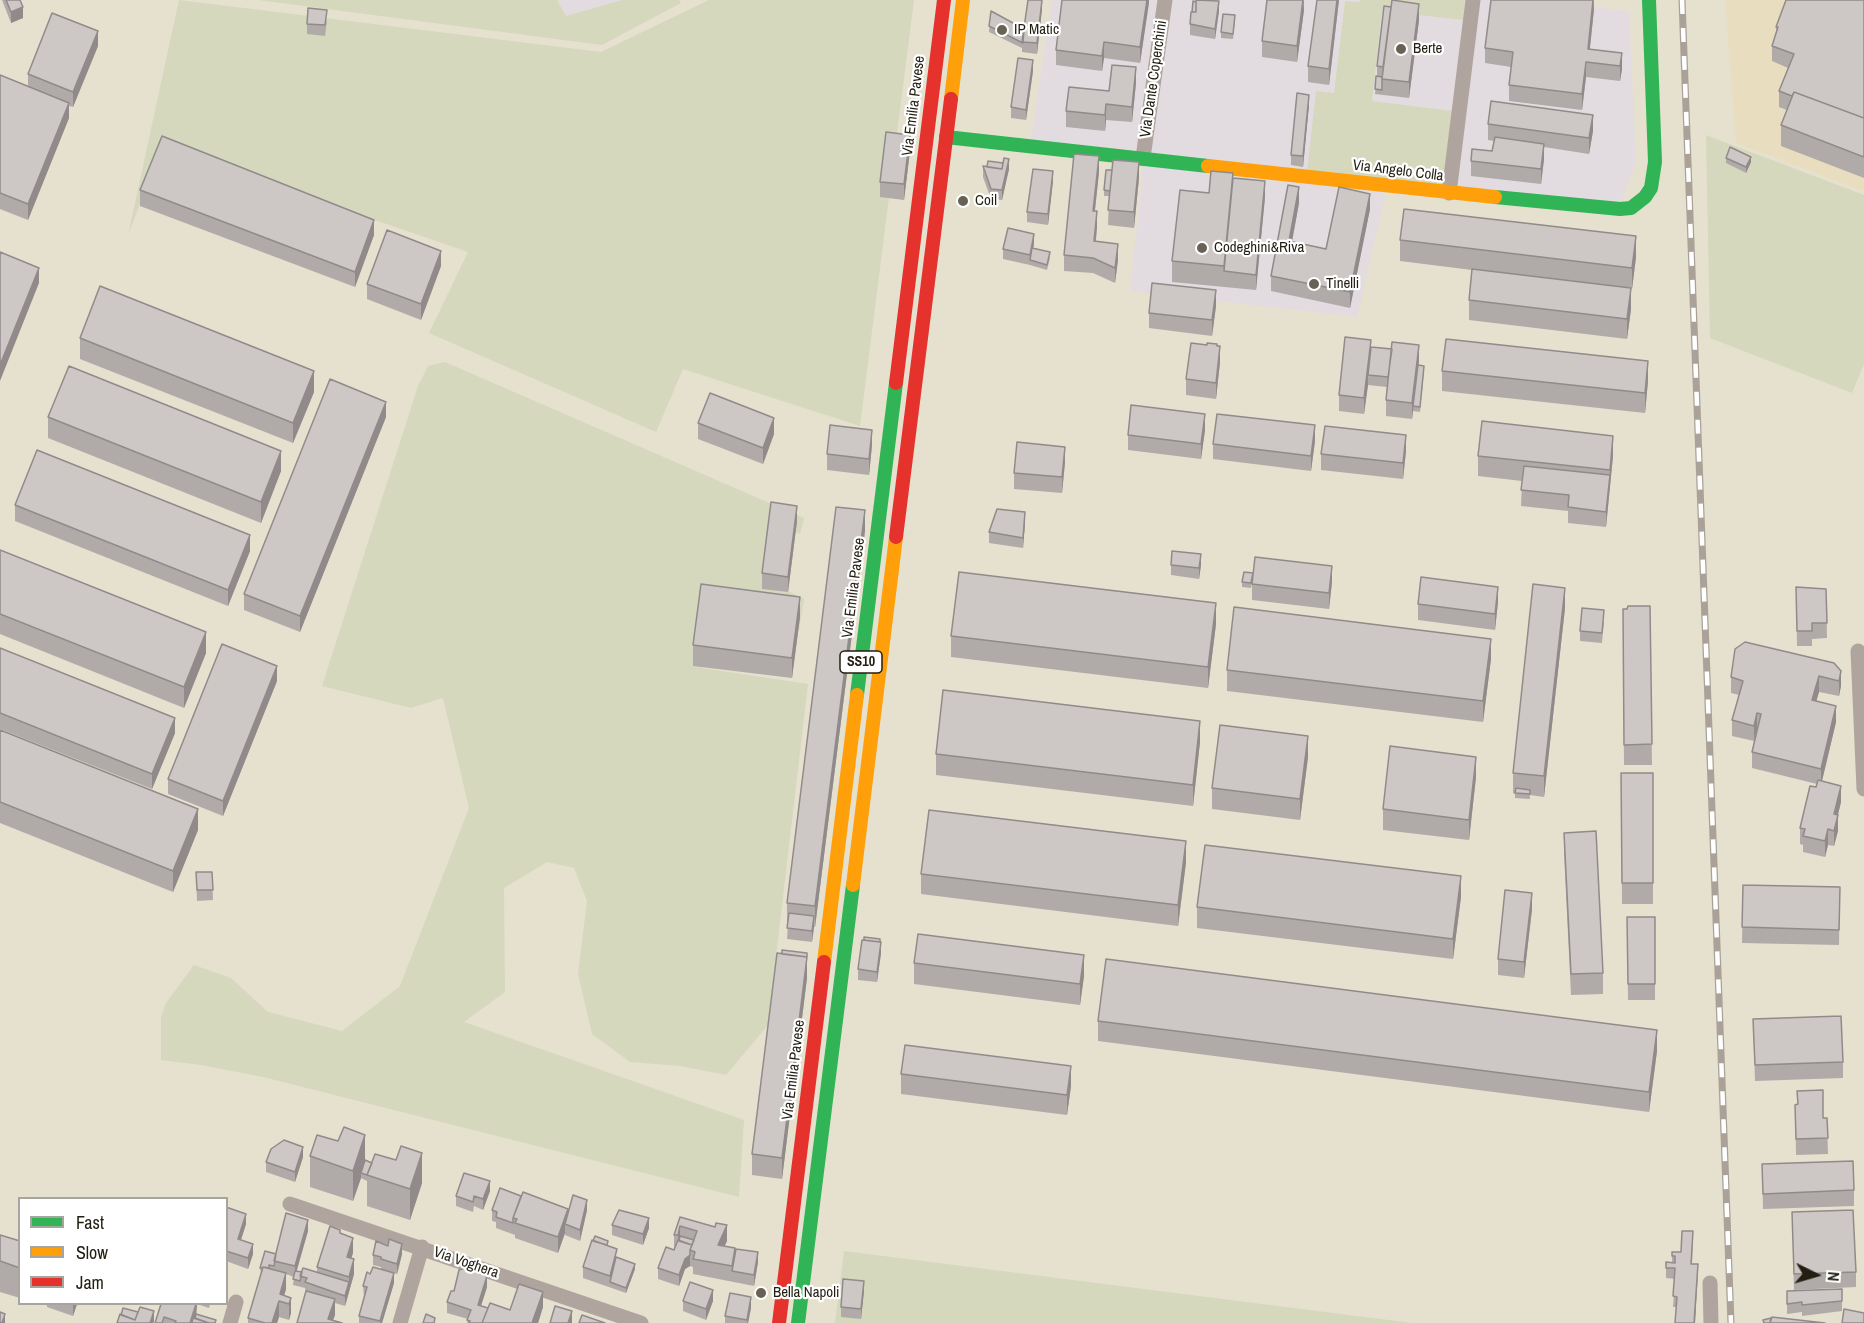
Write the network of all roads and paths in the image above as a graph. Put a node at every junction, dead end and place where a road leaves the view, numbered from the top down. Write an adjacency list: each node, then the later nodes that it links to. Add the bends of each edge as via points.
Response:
1 (944, 0): 19 (main road, Via Emilia Pavese / SS10)
2 (963, 0): 6 (main road, SS10)
3 (1165, 0): 7 (street, Via Dante Coperchini)
4 (1473, 0): 8 (street)
5 (1649, 0): 8 (main road, Via Angelo Colla, via 1655,162 1645,197 1631,208 1620,209)
6 (946, 137): 7 (main road, Via Angelo Colla); 20 (main road, SS10)
7 (1143, 158): 8 (main road, Via Angelo Colla)
8 (1449, 193)
9 (1858, 651): 10 (street)
10 (1863, 762): 11 (street)
11 (1864, 789)
12 (290, 1204): 13 (street, Via Voghera)
13 (422, 1247): 17 (street); 18 (street, Via Voghera)
14 (1710, 1283): 21 (street)
15 (236, 1302): 16 (street)
16 (230, 1323)
17 (400, 1323)
18 (641, 1323)
19 (778, 1323)
20 (798, 1323)
21 (1710, 1323)

